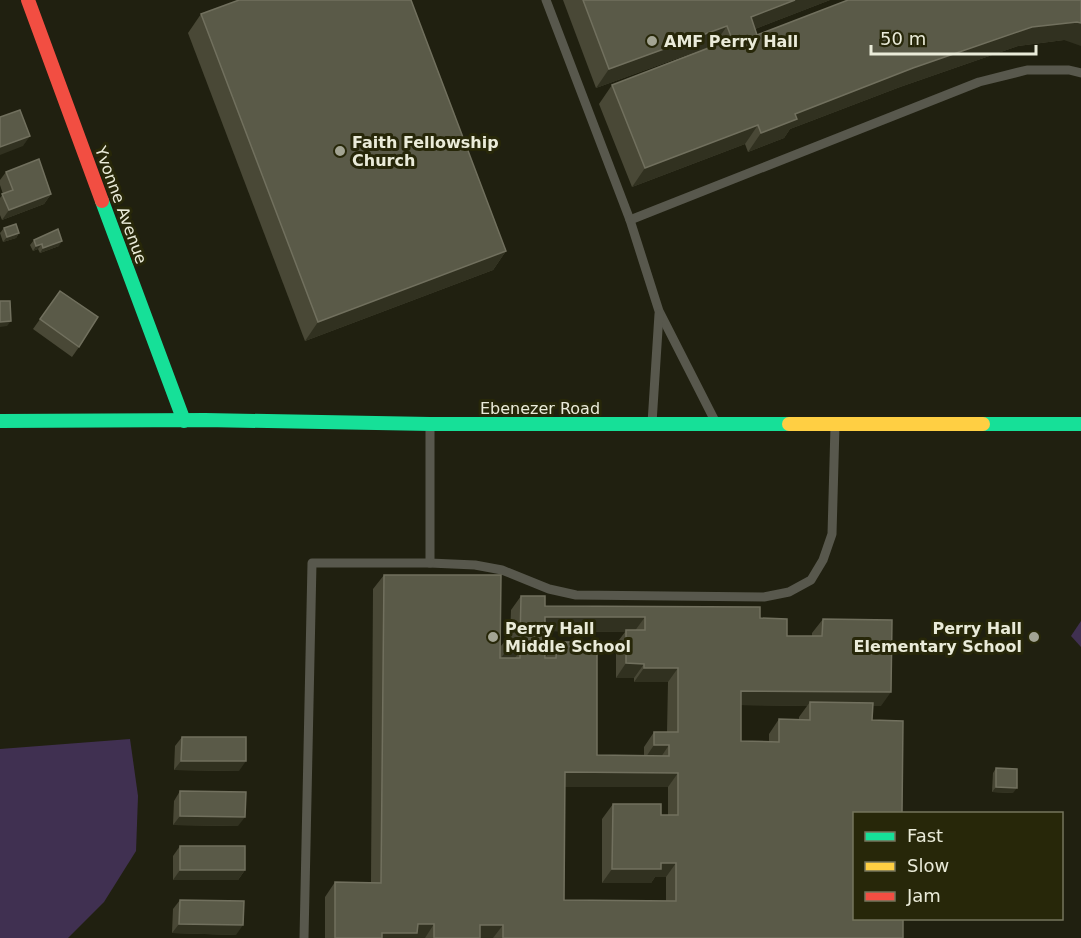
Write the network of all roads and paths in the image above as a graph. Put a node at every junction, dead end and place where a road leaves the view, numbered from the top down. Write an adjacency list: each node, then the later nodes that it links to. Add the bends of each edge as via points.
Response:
1 (28, 0): 7 (street, Yvonne Avenue)
2 (546, 0): 4 (lane)
3 (1081, 73): 4 (lane, via 1027,70 979,82)
4 (630, 220): 5 (lane)
5 (659, 311): 8 (lane); 10 (lane)
6 (0, 421): 7 (street, Ebenezer Road)
7 (184, 421): 9 (street, Ebenezer Road)
8 (716, 423): 10 (street, Ebenezer Road); 11 (street, Ebenezer Road)
9 (430, 424): 10 (street, Ebenezer Road); 13 (lane)
10 (652, 424)
11 (835, 424): 12 (street, Ebenezer Road); 13 (lane, via 832,534 811,580 789,592 764,597 576,595 502,570)
12 (1081, 424)
13 (430, 563): 14 (lane, via 312,563)
14 (304, 938)

